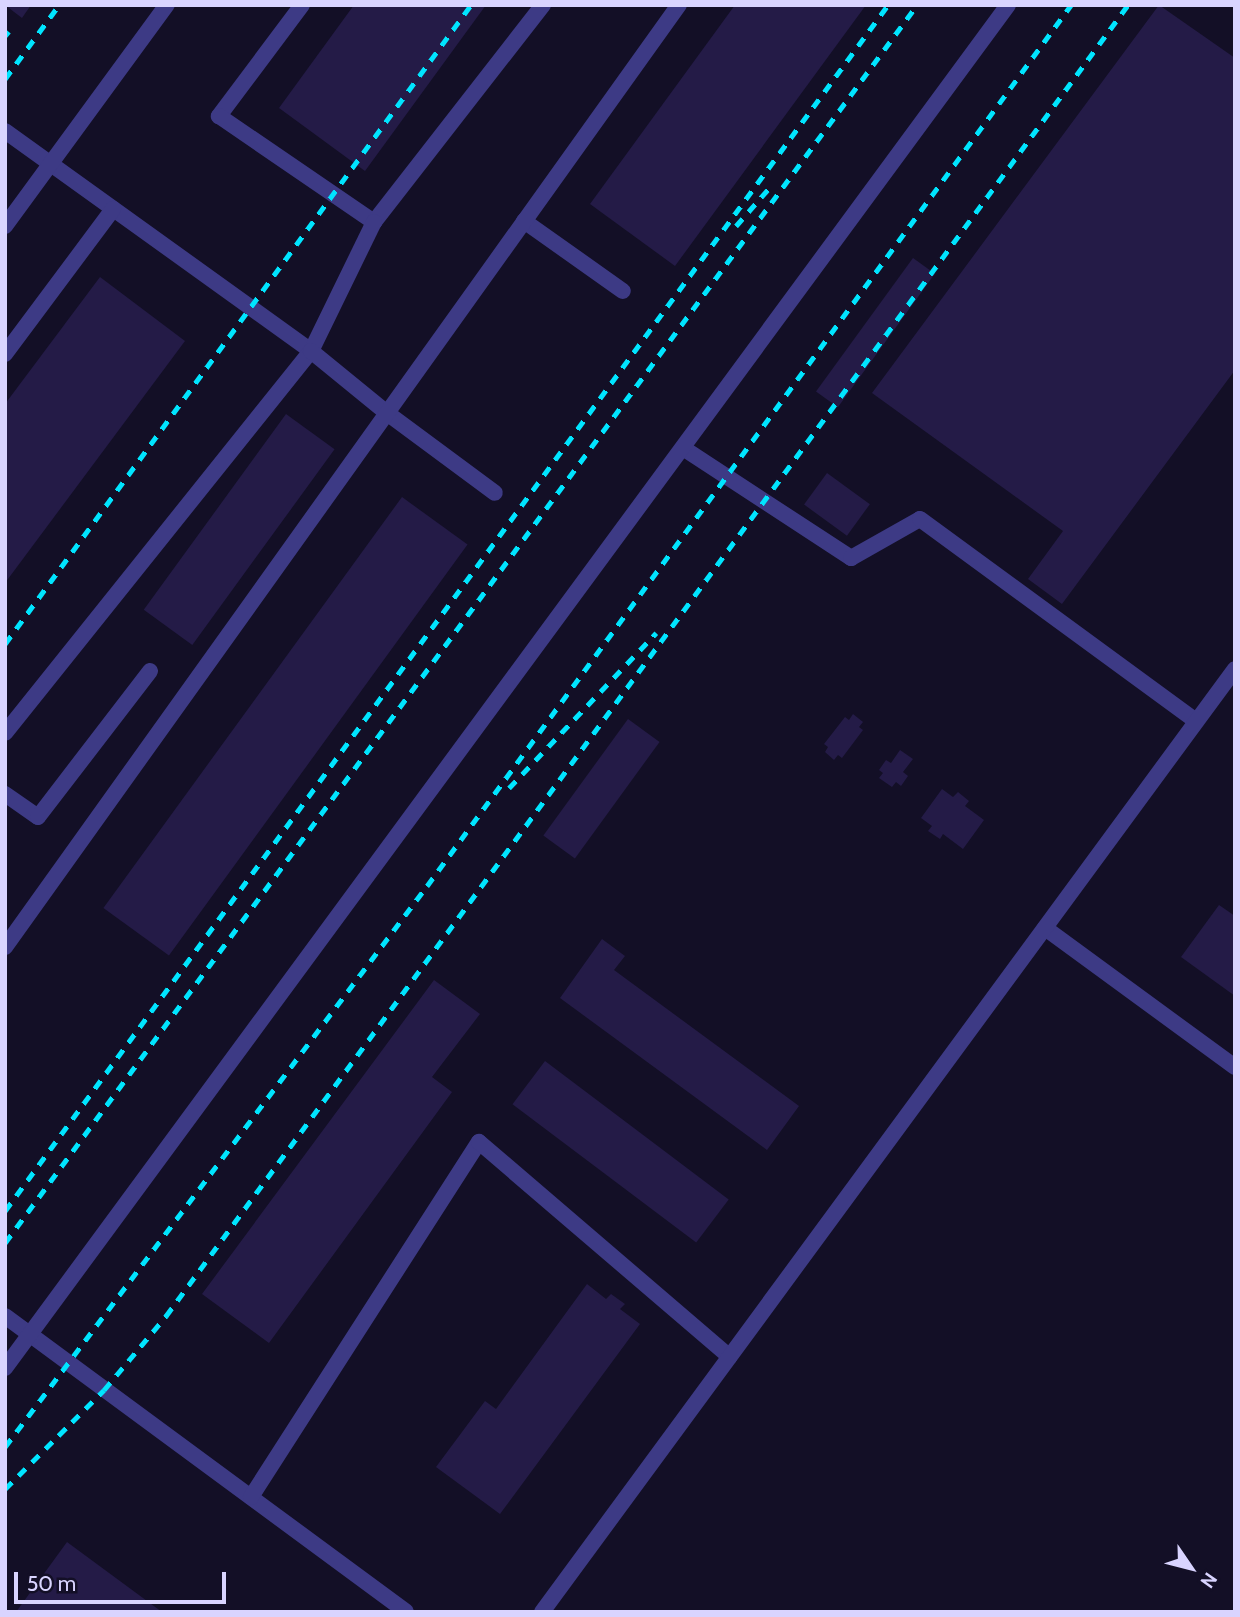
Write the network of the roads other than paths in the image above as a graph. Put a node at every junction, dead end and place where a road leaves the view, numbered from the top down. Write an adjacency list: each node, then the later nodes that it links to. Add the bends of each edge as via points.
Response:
1 (167, 5): 7 (lane)
2 (302, 5): 10 (lane, via 219,116)
3 (543, 5): 10 (lane)
4 (679, 5): 9 (lane)
5 (1008, 5): 16 (lane)
6 (5, 131): 7 (lane)
7 (51, 164): 8 (lane); 11 (lane)
8 (113, 209): 13 (lane); 14 (lane)
9 (524, 221): 12 (lane); 15 (lane)
10 (374, 222): 13 (lane)
11 (5, 226)
12 (623, 291)
13 (311, 351): 15 (lane); 21 (lane)
14 (5, 354)
15 (387, 413): 17 (lane); 24 (lane)
16 (683, 447): 20 (lane, via 851,558 919,519); 27 (lane)
17 (495, 493)
18 (1235, 669): 20 (lane)
19 (150, 671): 22 (lane, via 38,817)
20 (1196, 721): 23 (lane)
21 (5, 733)
22 (5, 794)
23 (1045, 928): 25 (lane); 28 (lane)
24 (5, 947)
25 (1235, 1068)
26 (5, 1316): 27 (lane)
27 (29, 1335): 29 (lane); 30 (lane)
28 (730, 1357): 30 (lane, via 479,1142); 32 (lane)
29 (5, 1368)
30 (251, 1497): 31 (lane)
31 (407, 1612)
32 (542, 1612)

